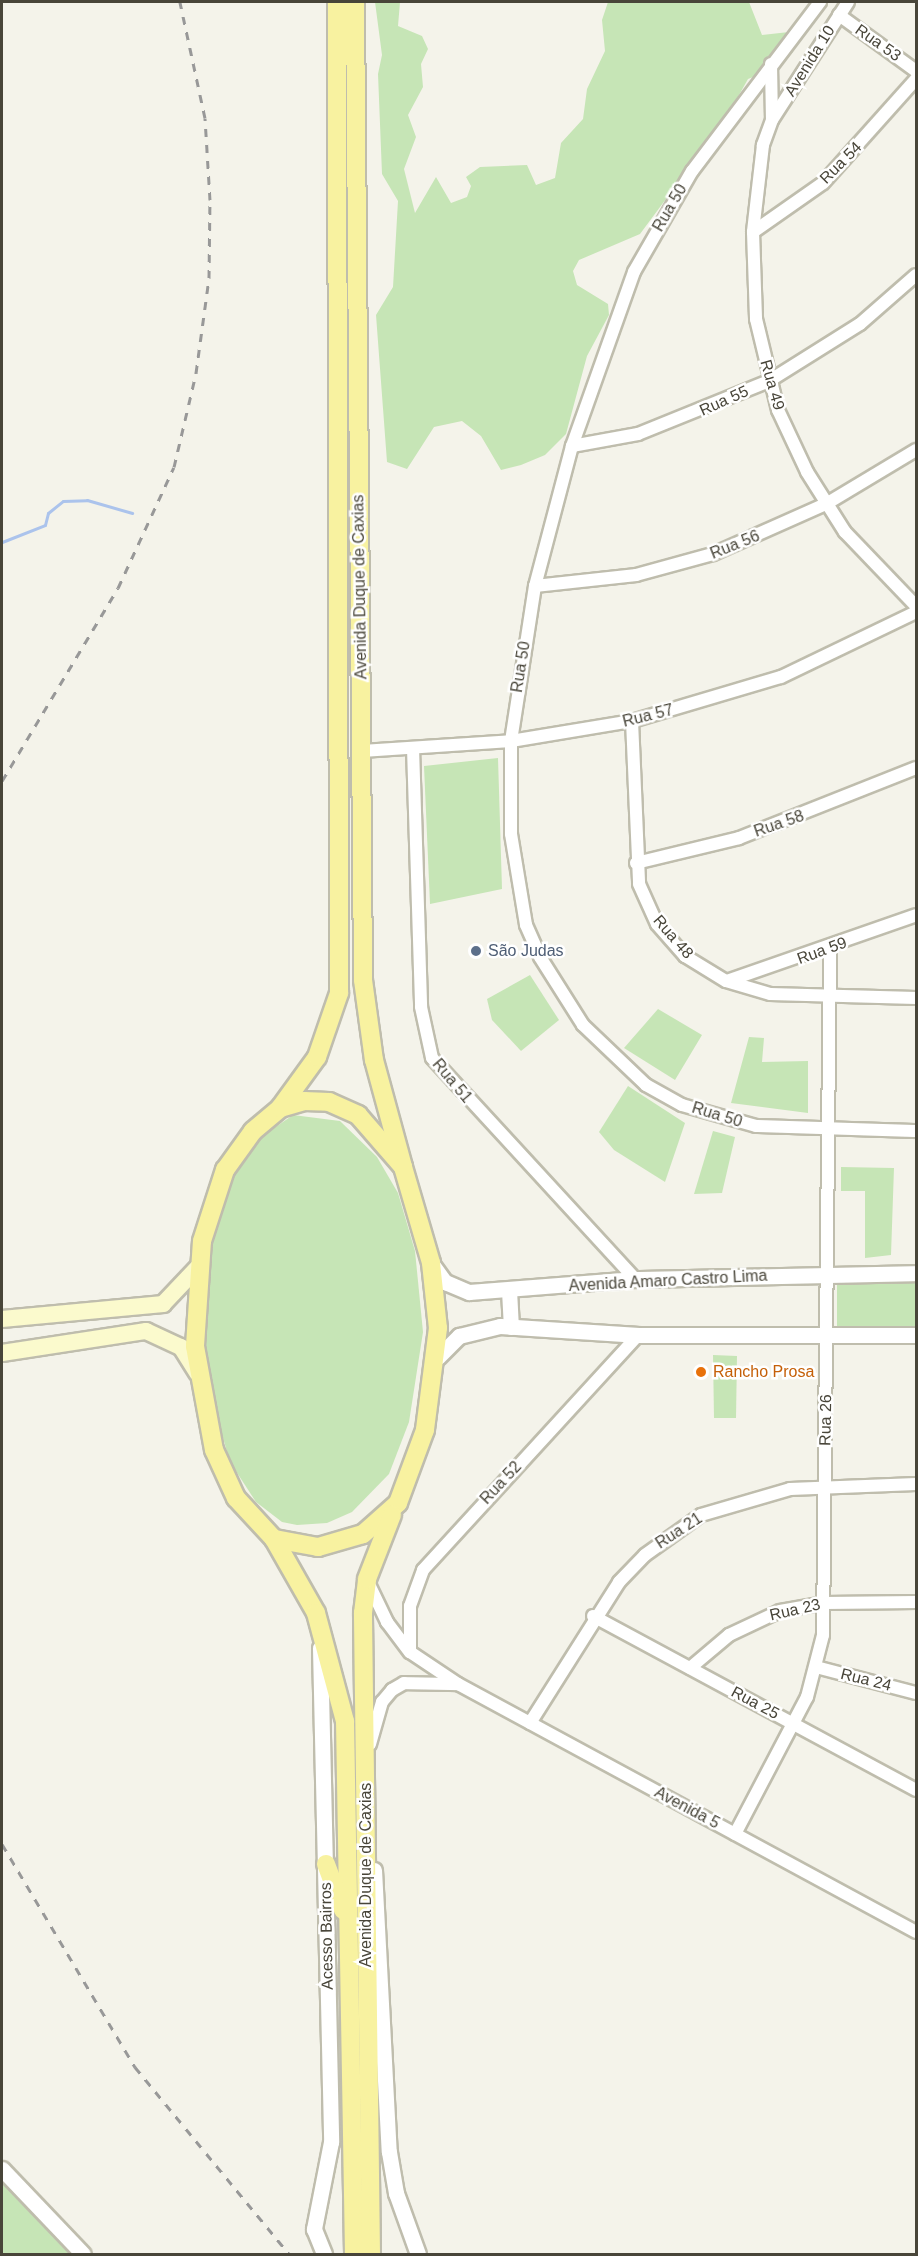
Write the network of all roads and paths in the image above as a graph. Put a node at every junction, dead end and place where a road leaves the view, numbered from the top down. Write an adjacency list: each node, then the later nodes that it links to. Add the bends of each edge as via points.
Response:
1 (337, 2): 30 (main road, Avenida Duque de Caxias, via 339,993 317,1057)
2 (355, 2): 22 (main road, Avenida Duque de Caxias)
3 (820, 2): 6 (street, Rua 50)
4 (849, 2): 5 (street, Avenida 10)
5 (838, 15): 7 (street, Rua 53); 9 (street, Avenida 10)
6 (771, 64): 9 (street); 13 (street, Rua 50, via 692,171 634,272)
7 (916, 71)
8 (916, 79): 10 (street, Rua 54, via 823,183)
9 (772, 120): 10 (street, Rua 49, via 760,159)
10 (753, 232): 12 (street, Rua 49, via 756,319)
11 (916, 275): 12 (street, Rua 55, via 853,330)
12 (769, 381): 13 (street, Rua 55, via 638,434); 15 (street, Rua 49, via 791,442)
13 (572, 446): 16 (street, Rua 50)
14 (916, 450): 15 (street, Rua 56)
15 (826, 504): 16 (street, Rua 56, via 674,567); 17 (street, Rua 49, via 870,561)
16 (535, 586): 20 (street, Rua 50)
17 (916, 606)
18 (916, 612): 19 (street, Rua 57, via 781,677)
19 (632, 721): 20 (street, Rua 57); 24 (street, Rua 48)
20 (512, 741): 21 (street, Rua 57); 32 (street, Rua 50, via 511,834 526,925 559,993 583,1025 646,1085 682,1105 756,1126)
21 (413, 748): 22 (street, Rua 57); 38 (street, Rua 51, via 421,1007 432,1058)
22 (362, 751): 33 (main road, Avenida Duque de Caxias, via 363,980 374,1060)
23 (916, 768): 24 (street, Rua 58, via 739,838)
24 (636, 863): 27 (street, Rua 48, via 657,924 686,956)
25 (916, 915): 26 (street, Rua 59)
26 (830, 950): 27 (street, Rua 59); 28 (street, Rua 26)
27 (726, 981): 28 (street, Rua 48, via 770,994)
28 (830, 997): 29 (street, Rua 48); 32 (street, Rua 26)
29 (916, 998)
30 (280, 1108): 33 (main road, via 315,1100 346,1108 365,1121); 35 (main road, Avenida Duque de Caxias, via 253,1131 225,1170)
31 (916, 1131): 32 (street, Rua 50)
32 (825, 1132): 37 (street, Rua 26)
33 (404, 1167): 34 (main road, Avenida Duque de Caxias)
34 (431, 1263): 39 (street, Avenida Amaro Castro Lima, via 456,1289); 46 (main road, Avenida Duque de Caxias)
35 (198, 1268): 40 (main road, via 163,1304); 47 (main road, Avenida Duque de Caxias)
36 (916, 1273): 37 (street, Avenida Amaro Castro Lima)
37 (828, 1274): 38 (street, Avenida Amaro Castro Lima); 44 (street, Rua 26)
38 (636, 1280): 39 (street, Avenida Amaro Castro Lima)
39 (510, 1290): 41 (street)
40 (2, 1318)
41 (511, 1327): 42 (street); 46 (street, via 470,1331)
42 (638, 1335): 44 (street); 57 (street, Rua 52, via 423,1570 410,1606)
43 (916, 1335): 44 (street)
44 (828, 1336): 49 (street, Rua 26)
45 (2, 1353): 47 (main road, via 146,1331 181,1347)
46 (438, 1357): 50 (main road, Avenida Duque de Caxias, via 425,1430)
47 (197, 1372): 51 (main road, Avenida Duque de Caxias, via 224,1475 236,1498)
48 (916, 1484): 49 (street, Rua 21)
49 (824, 1486): 54 (street, Rua 26); 56 (street, Rua 21, via 759,1495 701,1515 645,1554)
50 (398, 1503): 51 (main road, via 382,1520 341,1543 318,1547); 52 (main road, Avenida Duque de Caxias)
51 (274, 1539): 55 (main road, Avenida Duque de Caxias)
52 (367, 1579): 57 (street, Avenida 5, via 387,1622); 64 (main road, Avenida Duque de Caxias)
53 (916, 1602): 54 (street, Rua 23)
54 (825, 1603): 58 (street, Rua 26); 59 (street, Rua 23, via 753,1622)
55 (316, 1613): 68 (street, Acesso Bairros, via 323,1681); 69 (main road, Avenida Duque de Caxias, via 345,1721)
56 (593, 1616): 59 (street, Rua 25); 62 (street, Rua 21)
57 (410, 1652): 60 (street, Avenida 5)
58 (816, 1667): 61 (street, Rua 24); 63 (street, Rua 26)
59 (690, 1668): 63 (street, Rua 25)
60 (458, 1684): 62 (street, Avenida 5); 64 (street, Avenida 5, via 422,1681 392,1690 382,1702)
61 (916, 1693)
62 (530, 1723): 67 (street, Avenida 5)
63 (794, 1724): 65 (street, Rua 25); 67 (street, Rua 26)
64 (366, 1759): 66 (main road, Avenida Duque de Caxias)
65 (916, 1790)
66 (368, 1806): 71 (main road, Avenida Duque de Caxias); 77 (street, via 384,1995 389,2152 396,2193)
67 (735, 1834): 70 (street, Avenida 5)
68 (326, 1864): 69 (main road); 74 (street, Acesso Bairros, via 331,2142 314,2229)
69 (348, 1922): 71 (main road, Avenida Duque de Caxias)
70 (916, 1932)
71 (357, 1951): 75 (main road, Avenida Duque de Caxias); 76 (main road, Avenida Duque de Caxias)
72 (2, 2169): 73 (street)
73 (83, 2254)
74 (324, 2254)
75 (354, 2254)
76 (371, 2254)
77 (418, 2254)

